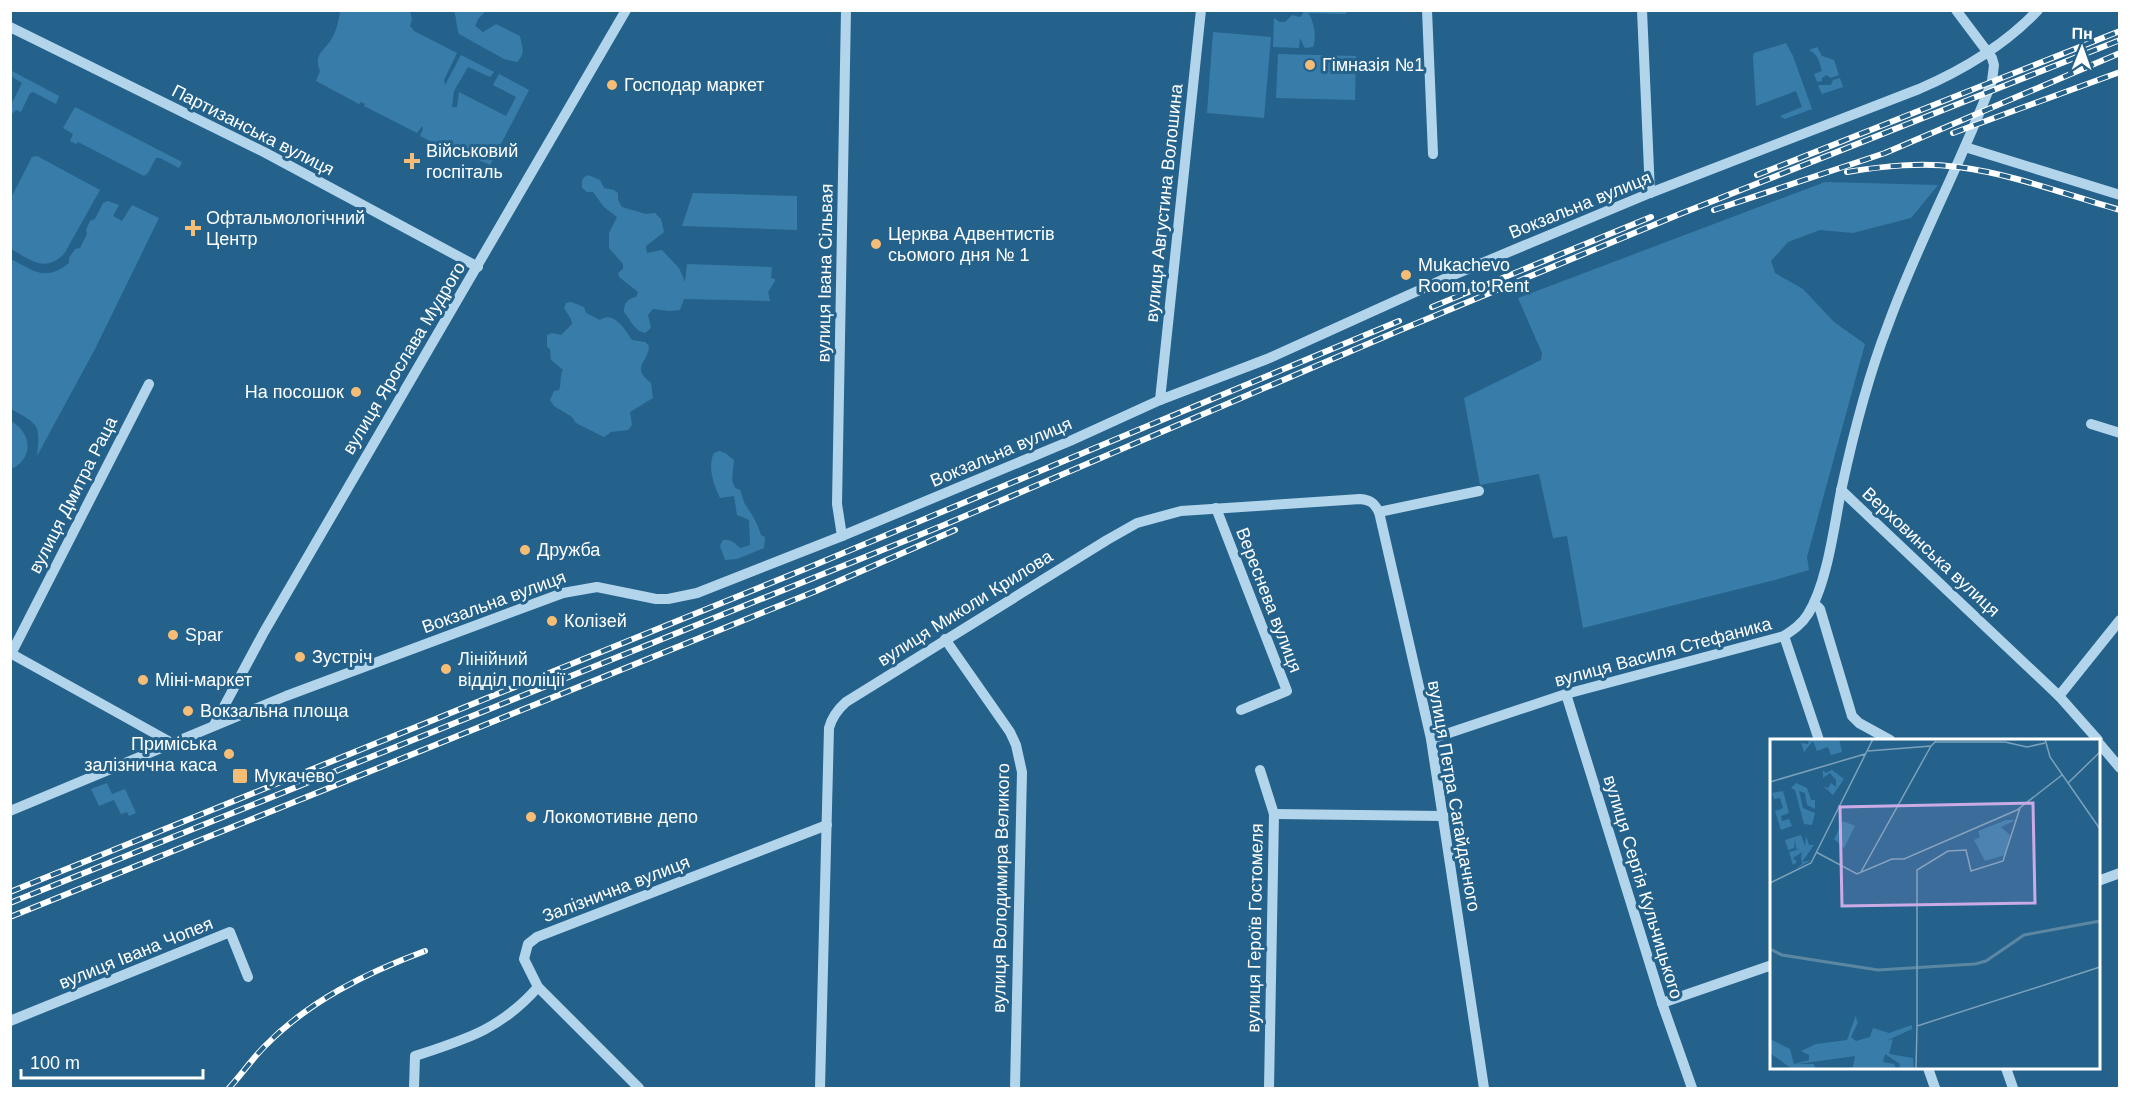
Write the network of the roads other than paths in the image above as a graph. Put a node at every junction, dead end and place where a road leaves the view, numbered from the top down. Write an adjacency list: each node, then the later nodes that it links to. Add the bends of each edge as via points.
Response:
1 (626, 10): 14 (street, вулиця Ярослава Мудрого)
2 (846, 10): 23 (street, вулиця Івана Сільвая, via 837,504)
3 (1201, 10): 16 (street, вулиця Августина Волошина)
4 (1427, 10): 11 (street)
5 (1642, 10): 12 (street)
6 (1956, 10): 9 (street)
7 (2038, 10): 9 (street, Вокзальна вулиця)
8 (10, 27): 14 (street, Партизанська вулиця, via 264,152)
9 (1988, 52): 10 (street, Верховинська вулиця, via 1994,65 1992,81); 12 (street, Вокзальна вулиця, via 1954,74 1919,89)
10 (1965, 147): 13 (street); 19 (street, Верховинська вулиця, via 1888,323 1859,412)
11 (1432, 154)
12 (1650, 193): 16 (street, Вокзальна вулиця, via 1444,279 1267,359)
13 (2120, 195)
14 (478, 267): 32 (street, вулиця Ярослава Мудрого, via 264,632)
15 (148, 384): 28 (street, вулиця Дмитра Раца)
16 (1160, 400): 23 (street, Вокзальна вулиця)
17 (2091, 423): 18 (street)
18 (2120, 433)
19 (1841, 490): 24 (street, вулиця Василя Стефаника); 30 (street, Верховинська вулиця)
20 (1479, 491): 22 (street)
21 (1216, 508): 22 (street, вулиця Миколи Крилова, via 1360,499 1374,503); 27 (street, вулиця Миколи Крилова, via 1181,511 1137,523); 31 (street, Вереснева вулиця, via 1287,691)
22 (1379, 512): 33 (street, вулиця Петра Сагайдачного)
23 (842, 536): 32 (street, Вокзальна вулиця, via 684,597 656,599 597,587 563,593)
24 (1814, 603): 26 (street, вулиця Василя Стефаника, via 1798,626); 35 (street, via 1820,609 1852,716)
25 (2120, 620): 30 (street)
26 (1784, 636): 29 (street, вулиця Василя Стефаника); 34 (street)
27 (945, 639): 44 (street, вулиця Миколи Крилова, via 846,702 832,718); 57 (street, вулиця Володимира Великого, via 1010,732 1020,758)
28 (11, 654): 37 (street)
29 (1566, 694): 33 (street, вулиця Василя Стефаника); 50 (street, вулиця Сергія Кульчицького)
30 (2059, 696): 36 (street, Верховинська вулиця)
31 (1241, 710)
32 (214, 725): 37 (street, Вокзальна вулиця)
33 (1431, 739): 43 (street, вулиця Петра Сагайдачного)
34 (1818, 739)
35 (1886, 739)
36 (2096, 739)
37 (172, 743): 41 (street, Вокзальна вулиця)
38 (2100, 743): 39 (street, Верховинська вулиця)
39 (2120, 768)
40 (1260, 770): 42 (street, вулиця Героїв Гостомеля)
41 (10, 811)
42 (1274, 813): 43 (street); 58 (street, вулиця Героїв Гостомеля)
43 (1444, 816): 59 (street, вулиця Петра Сагайдачного)
44 (827, 825): 49 (street, Залізнична вулиця, via 537,937 528,944 524,959); 56 (street, вулиця Миколи Крилова)
45 (2120, 873): 46 (street)
46 (2100, 880)
47 (1770, 966): 50 (street)
48 (248, 977): 51 (street, вулиця Івана Чопея, via 230,932)
49 (538, 987): 54 (street, via 512,1013 485,1031 415,1056); 55 (street, Залізнична вулиця)
50 (1662, 1003): 60 (street, вулиця Сергія Кульчицького)
51 (10, 1021)
52 (1928, 1069): 61 (street)
53 (2006, 1069): 62 (street)
54 (414, 1089)
55 (639, 1089)
56 (820, 1089)
57 (1015, 1089)
58 (1269, 1089)
59 (1484, 1089)
60 (1692, 1089)
61 (1935, 1089)
62 (2013, 1089)

